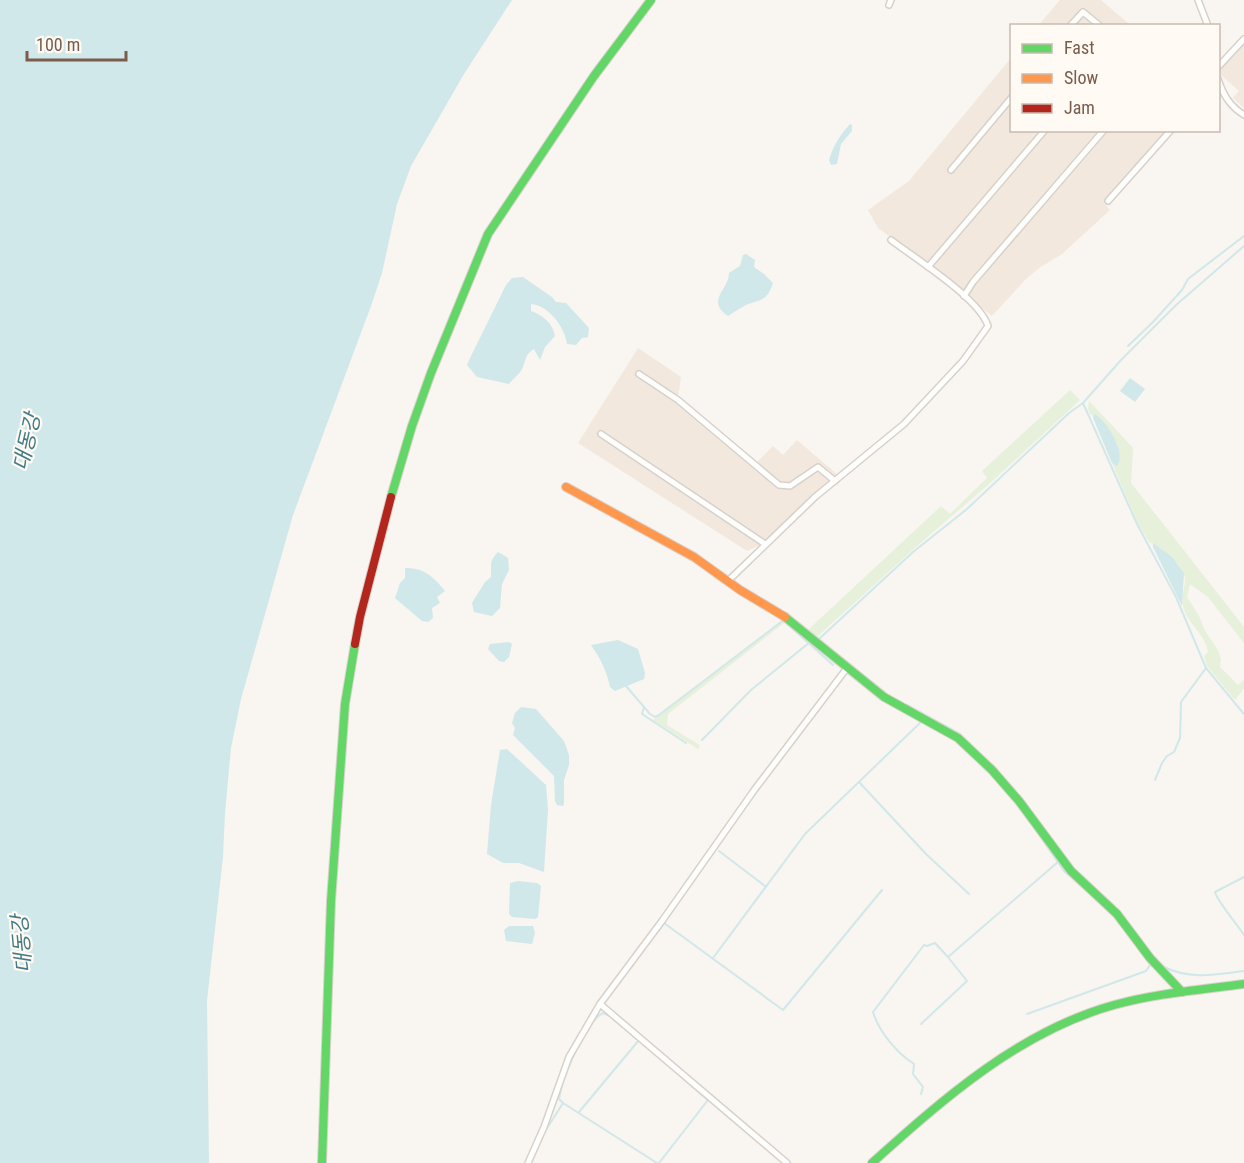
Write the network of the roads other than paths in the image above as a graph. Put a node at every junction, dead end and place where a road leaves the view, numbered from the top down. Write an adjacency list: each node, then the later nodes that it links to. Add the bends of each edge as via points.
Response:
1 (651, 0): 31 (street, via 594,76 488,234 431,373 397,475 360,618 345,704 331,901)
2 (1198, 0): 5 (street)
3 (1072, 24): 4 (street, via 1083,12)
4 (1098, 24)
5 (1207, 24)
6 (1244, 39): 7 (street)
7 (1220, 65)
8 (1220, 91): 10 (street)
9 (1010, 98): 14 (street)
10 (1244, 115)
11 (1043, 132): 19 (street)
12 (1102, 132): 20 (street)
13 (1169, 132): 16 (street)
14 (951, 170)
15 (1109, 186): 16 (street)
16 (1116, 192): 17 (street)
17 (1108, 201)
18 (891, 240): 19 (street)
19 (928, 267): 20 (street)
20 (963, 296): 23 (street, via 986,319 984,334 904,424)
21 (639, 374): 23 (street, via 678,400 779,485 790,486 818,467)
22 (601, 435): 25 (street)
23 (835, 481): 25 (street)
24 (566, 487): 26 (street, via 694,557)
25 (765, 544): 26 (street)
26 (728, 581): 27 (street, via 789,619)
27 (847, 668): 29 (street, via 884,697 969,747 1019,801 1071,871 1117,914); 30 (street)
28 (1244, 984): 29 (street)
29 (1182, 992): 34 (street, via 1114,1005 1071,1020 1009,1052 970,1078)
30 (600, 1004): 32 (street, via 569,1057); 33 (street)
31 (322, 1163)
32 (528, 1163)
33 (787, 1163)
34 (872, 1163)

